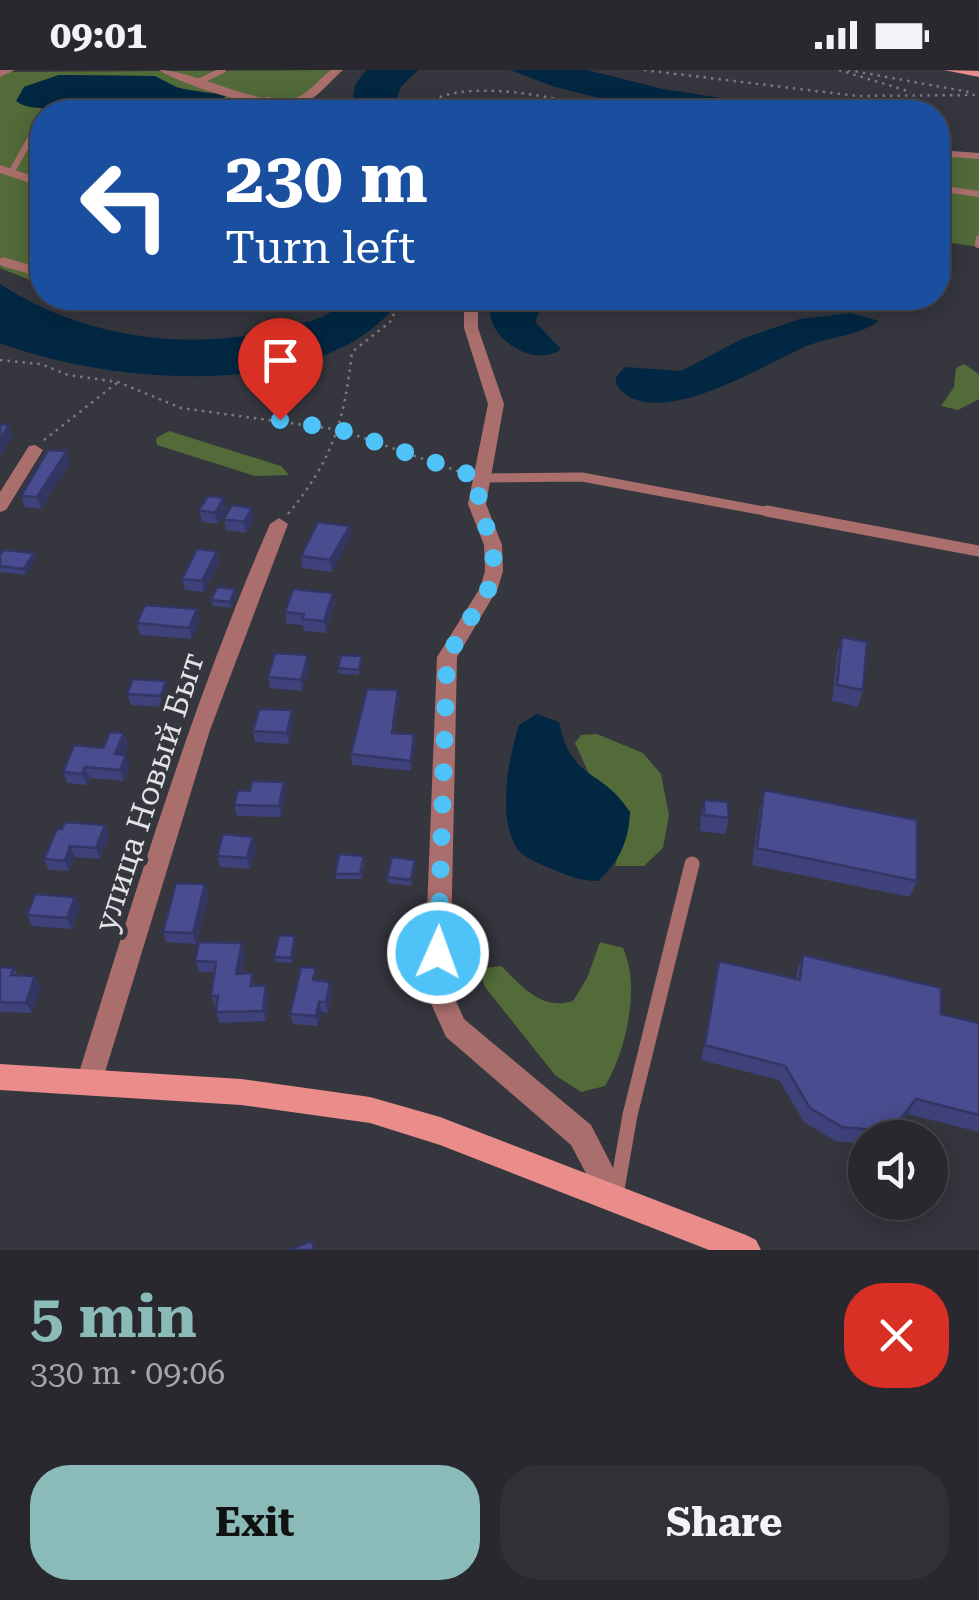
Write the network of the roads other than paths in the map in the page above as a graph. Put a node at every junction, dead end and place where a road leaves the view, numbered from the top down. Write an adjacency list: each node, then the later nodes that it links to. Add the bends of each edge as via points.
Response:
1 (10, 70): 6 (street)
2 (164, 70): 8 (street)
3 (223, 70): 8 (lane)
4 (338, 70): 9 (street)
5 (949, 70): 7 (main road)
6 (0, 74)
7 (979, 74)
8 (200, 81): 10 (street)
9 (308, 96): 11 (street); 12 (street)
10 (270, 100)
11 (300, 100)
12 (306, 100)
13 (30, 136): 16 (lane)
14 (950, 154): 15 (lane)
15 (979, 156)
16 (6, 170): 17 (street)
17 (30, 179)
18 (950, 190): 19 (lane)
19 (979, 194)
20 (0, 260): 21 (lane)
21 (30, 269)
22 (471, 310): 24 (street, via 470,328 496,404)
23 (34, 450): 25 (street)
24 (480, 478): 27 (lane, via 582,477); 31 (street, via 478,504 493,545 494,571 458,635 444,677 437,988 455,1028 581,1135)
25 (0, 506)
26 (279, 524): 30 (street, улица Новый Быт, via 192,759)
27 (979, 551)
28 (692, 864): 31 (lane)
29 (0, 1076): 30 (main road)
30 (90, 1082): 31 (main road, via 370,1110)
31 (615, 1199): 32 (main road)
32 (746, 1250)

